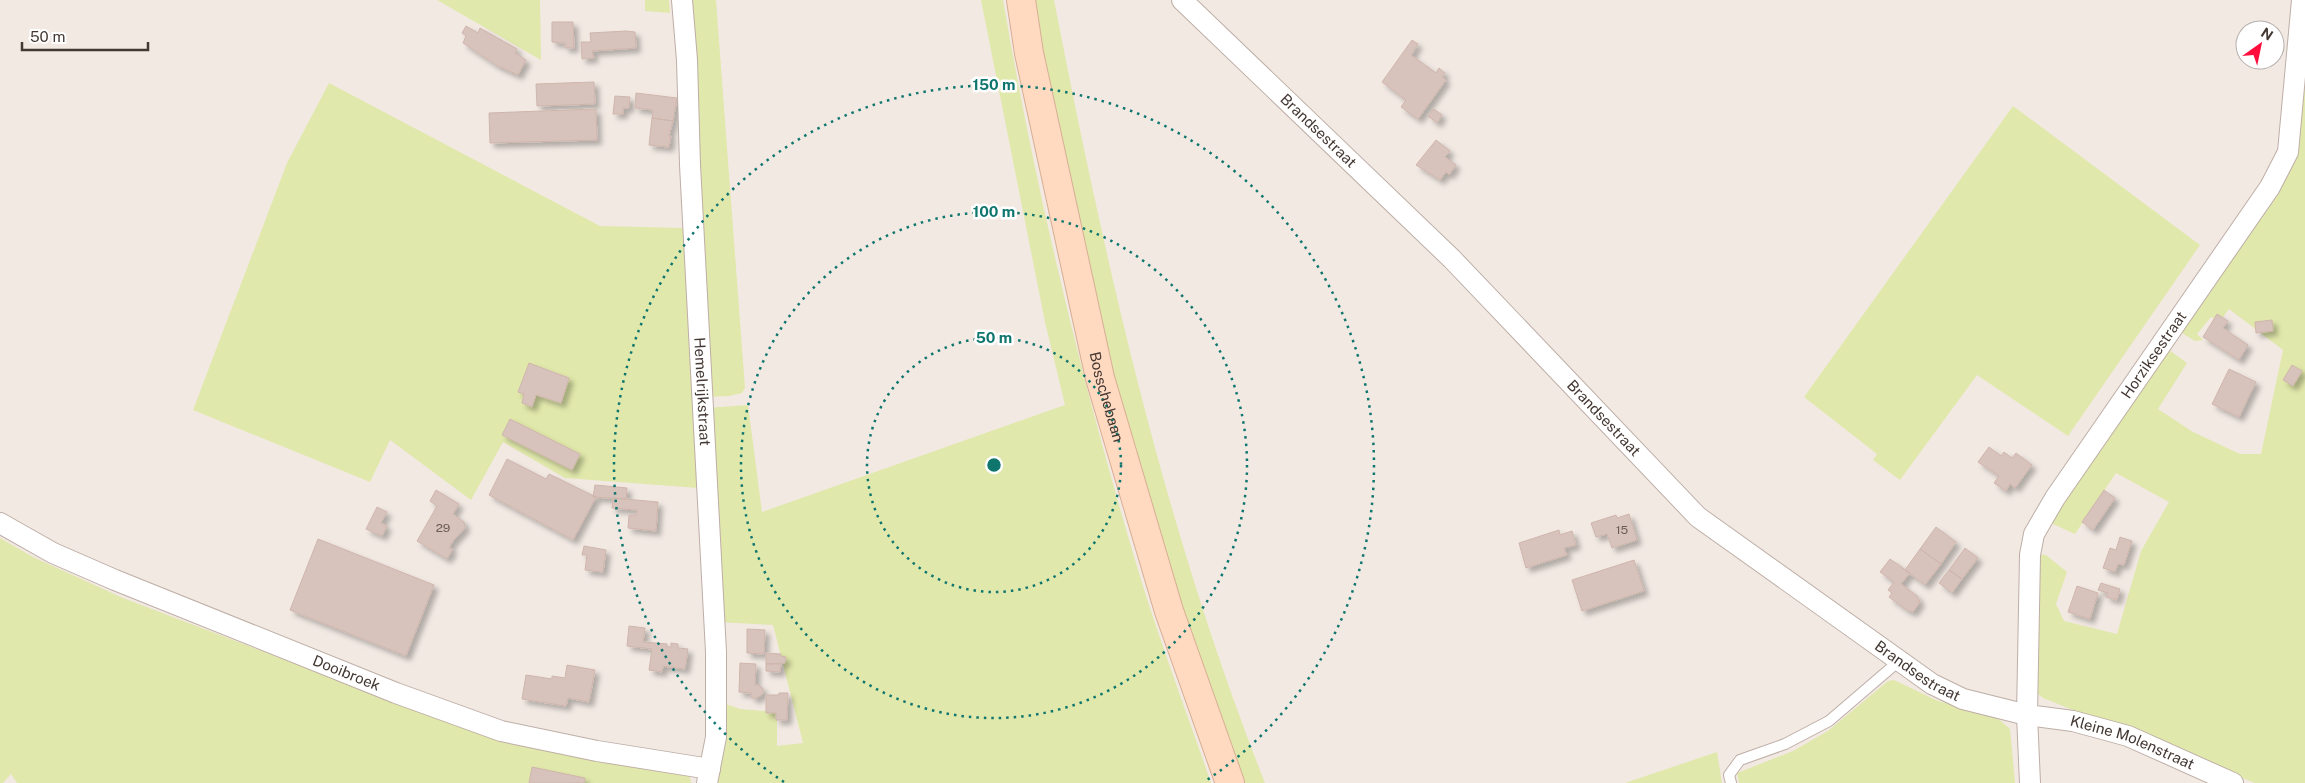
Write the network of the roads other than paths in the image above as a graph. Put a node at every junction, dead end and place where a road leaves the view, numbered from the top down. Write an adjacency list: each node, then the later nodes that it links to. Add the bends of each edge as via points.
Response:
1 (682, 0): 8 (street, Hemelrijkstraat, via 716,652 716,737)
2 (1022, 0): 9 (main road, Bosschebaan, via 1030,53 1100,378 1169,611)
3 (1182, 0): 6 (street, Brandsestraat, via 1452,259 1698,517)
4 (2302, 0): 7 (street, Horziksestraat, via 2288,152 2270,187 2055,498 2034,534 2030,555)
5 (0, 524): 8 (street, Dooibroek, via 53,553 115,580 396,693 501,731)
6 (1899, 661): 7 (street, Brandsestraat, via 1932,684 1963,698); 10 (lane, via 1829,721 1785,744 1740,760 1729,775)
7 (2027, 715): 11 (street); 12 (street, Kleine Molenstraat, via 2073,721 2128,736)
8 (709, 776)
9 (1230, 783)
10 (1731, 783)
11 (2030, 783)
12 (2233, 783)

